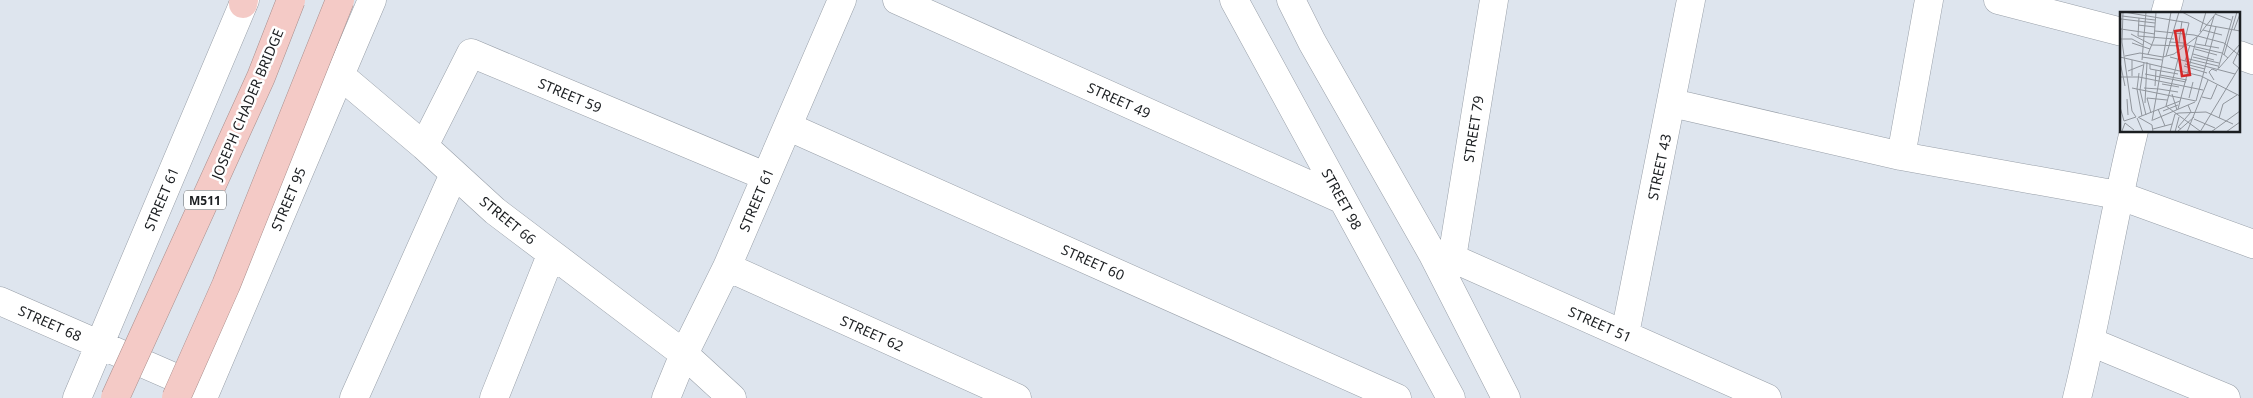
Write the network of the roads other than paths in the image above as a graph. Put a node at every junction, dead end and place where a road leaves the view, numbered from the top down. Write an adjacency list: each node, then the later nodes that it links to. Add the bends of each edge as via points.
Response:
1 (291, 0): 40 (highway, JOSEPH CHADER BRIDGE / M511, bridge, via 261,77)
2 (340, 0): 41 (highway, bridge, via 226,285)
3 (372, 0): 18 (street, STREET 95)
4 (842, 0): 20 (street, STREET 61)
5 (897, 0): 27 (street, STREET 49)
6 (1234, 0): 27 (street, STREET 98)
7 (1291, 0): 30 (street, via 1312,42)
8 (1494, 0): 30 (street, STREET 79)
9 (1691, 0): 19 (street, STREET 43)
10 (1929, 0): 23 (street)
11 (1998, 0): 15 (street)
12 (2170, 0): 14 (street)
13 (241, 1): 35 (street, STREET 61)
14 (2166, 12)
15 (2120, 31)
16 (2240, 55): 17 (street)
17 (2253, 60)
18 (340, 75): 22 (street, STREET 66); 38 (street, STREET 95)
19 (1672, 103): 23 (street); 33 (street, STREET 43)
20 (789, 127): 25 (street, STREET 61); 47 (street, STREET 60)
21 (2134, 132): 26 (street)
22 (424, 146): 24 (street, STREET 66); 25 (street, STREET 59, via 471,54)
23 (1901, 156): 26 (street)
24 (454, 174): 29 (street, STREET 66); 42 (street)
25 (765, 176): 31 (street, STREET 61)
26 (2118, 195): 28 (street); 34 (street)
27 (1341, 199): 48 (street, STREET 98)
28 (2253, 244)
29 (551, 255): 36 (street, STREET 66); 43 (street)
30 (1442, 255): 33 (street, STREET 51); 37 (street)
31 (727, 267): 36 (street, STREET 61); 46 (street, STREET 62)
32 (0, 301): 35 (street, STREET 68)
33 (1625, 334): 49 (street, STREET 51)
34 (2091, 342): 50 (street); 51 (street)
35 (100, 345): 38 (street, STREET 68); 39 (street, STREET 61)
36 (684, 354): 44 (street, STREET 61); 45 (street, STREET 66)
37 (1499, 394)
38 (210, 396)
39 (77, 398)
40 (115, 398)
41 (176, 398)
42 (354, 398)
43 (494, 398)
44 (666, 398)
45 (732, 398)
46 (1017, 398)
47 (1397, 398)
48 (1451, 398)
49 (1767, 398)
50 (2077, 398)
51 (2226, 398)

